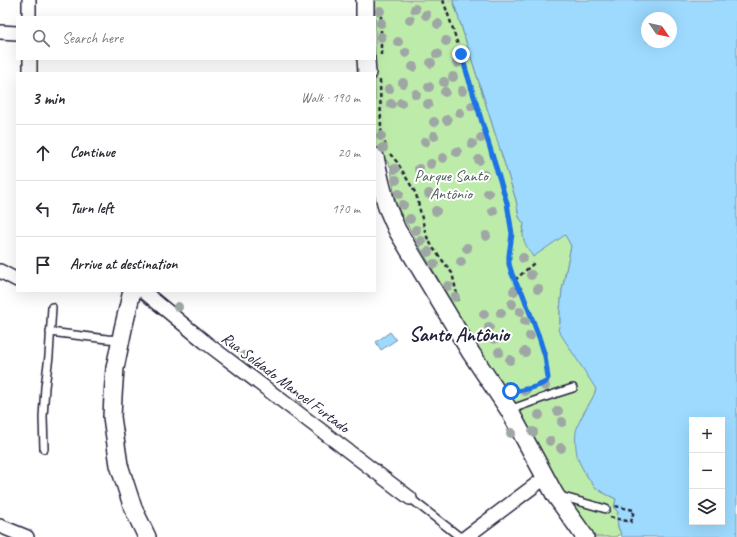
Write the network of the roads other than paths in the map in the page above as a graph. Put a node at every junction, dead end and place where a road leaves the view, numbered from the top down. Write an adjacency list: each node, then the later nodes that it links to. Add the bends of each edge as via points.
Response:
1 (29, 0): 4 (street)
2 (365, 0): 3 (street)
3 (373, 15)
4 (29, 16)
5 (0, 32): 6 (street)
6 (16, 33)
7 (30, 60): 9 (street)
8 (373, 60): 10 (street)
9 (30, 72)
10 (374, 72)
11 (376, 162): 20 (street, via 387,206 398,230 471,353)
12 (0, 271): 13 (street)
13 (16, 279)
14 (132, 292): 18 (street)
15 (144, 292): 24 (street, Rua Soldado Manoel Furtado, via 205,342)
16 (52, 307): 17 (lane)
17 (50, 332): 18 (lane); 21 (lane, via 45,387)
18 (121, 340): 28 (street, via 115,368 112,417 119,465 133,508)
19 (573, 388): 20 (lane)
20 (509, 410): 22 (street)
21 (44, 449)
22 (546, 477): 23 (street); 30 (street)
23 (555, 494): 25 (lane); 31 (street)
24 (410, 498): 29 (lane)
25 (607, 510)
26 (0, 526): 27 (street)
27 (26, 537)
28 (147, 537)
29 (460, 537)
30 (466, 537)
31 (585, 537)

